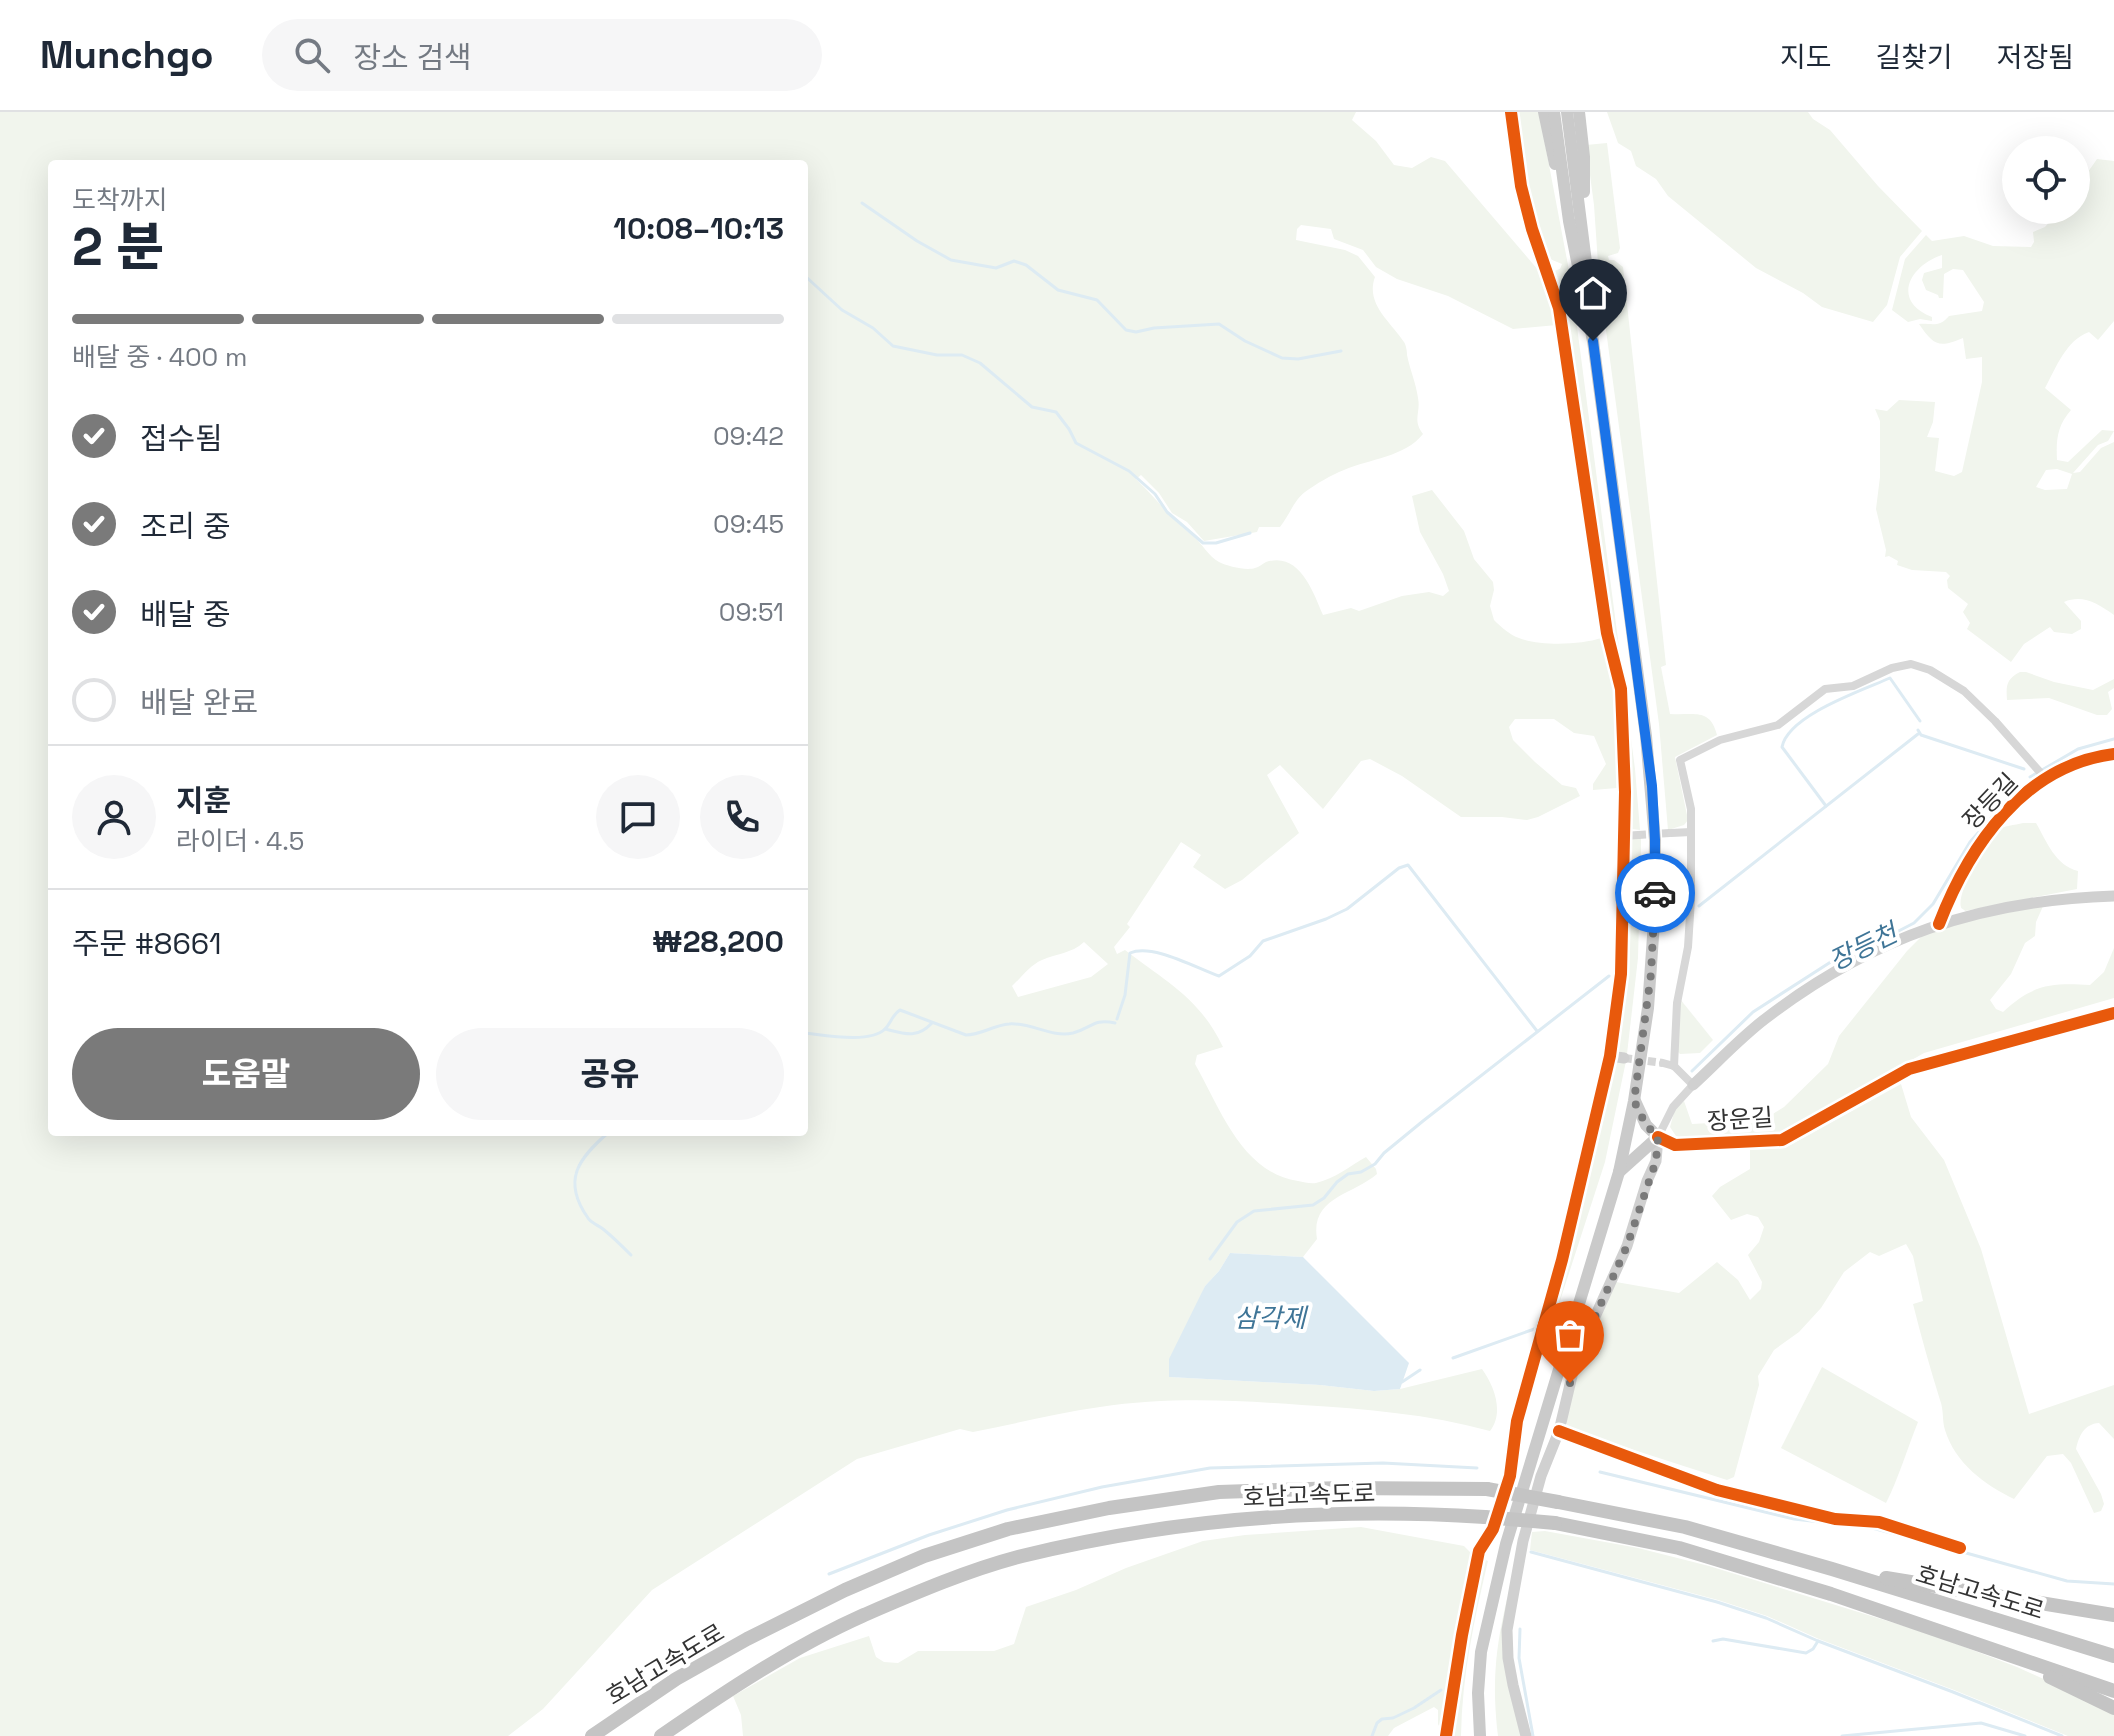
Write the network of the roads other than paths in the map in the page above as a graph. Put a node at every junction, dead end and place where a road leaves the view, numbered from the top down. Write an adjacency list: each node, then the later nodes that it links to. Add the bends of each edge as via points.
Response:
1 (1511, 112): 14 (street, via 1521,186 1559,308 1607,633 1621,689)
2 (1544, 112): 6 (main road)
3 (1554, 112): 6 (main road)
4 (1567, 112): 7 (main road)
5 (1579, 112): 7 (main road)
6 (1569, 221): 8 (main road)
7 (1585, 239): 8 (main road)
8 (1593, 341): 23 (main road, via 1655,840 1651,974)
9 (2114, 754): 10 (street, 장등길)
10 (2041, 774): 11 (street, via 1964,691 1911,664 1853,686 1825,689 1778,725 1720,740 1680,760); 16 (street, 장등길, via 1977,846)
11 (1691, 832): 12 (street); 21 (street, via 1688,947 1677,1003)
12 (1671, 833)
13 (1638, 835): 14 (street)
14 (1623, 836): 18 (street, via 1621,974)
15 (2114, 896): 16 (street, 장운길, via 2045,899)
16 (1939, 924): 22 (street, 장운길, via 1877,950 1797,995)
17 (2114, 1013): 24 (street, 장운길, via 1909,1069 1782,1140 1675,1145)
18 (1610, 1056): 19 (street); 36 (street, via 1517,1421 1510,1476 1493,1529 1479,1551)
19 (1624, 1058)
20 (1663, 1063): 21 (street, 장운길)
21 (1674, 1066): 22 (street, 장운길)
22 (1693, 1085): 24 (street, 장운길, via 1673,1107)
23 (1634, 1101): 24 (main road); 25 (main road)
24 (1658, 1137): 25 (main road); 26 (street, 장운길, via 1656,1161 1627,1246 1576,1359)
25 (1619, 1172): 37 (main road, via 1506,1544 1481,1652)
26 (1559, 1431): 27 (street, via 1717,1490 1835,1519 1879,1522); 38 (street, 장운길, via 1523,1541 1507,1630)
27 (1960, 1548)
28 (1832, 1569): 29 (highway, 호남고속도로); 31 (highway, 호남고속도로); 34 (highway, 호남고속도로, bridge, via 1685,1527 1487,1489 1219,1492 1008,1529 924,1556 845,1590 676,1679)
29 (2114, 1615)
30 (1988, 1648): 32 (highway, 호남고속도로); 33 (highway, 호남고속도로); 35 (highway, 호남고속도로, bridge, via 1679,1548 1555,1523 1408,1514 1228,1521 1114,1536 1019,1557 947,1581 861,1616 771,1664)
31 (2114, 1656)
32 (2114, 1691)
33 (2114, 1708)
34 (592, 1736)
35 (661, 1736)
36 (1446, 1736)
37 (1480, 1736)
38 (1526, 1736)

